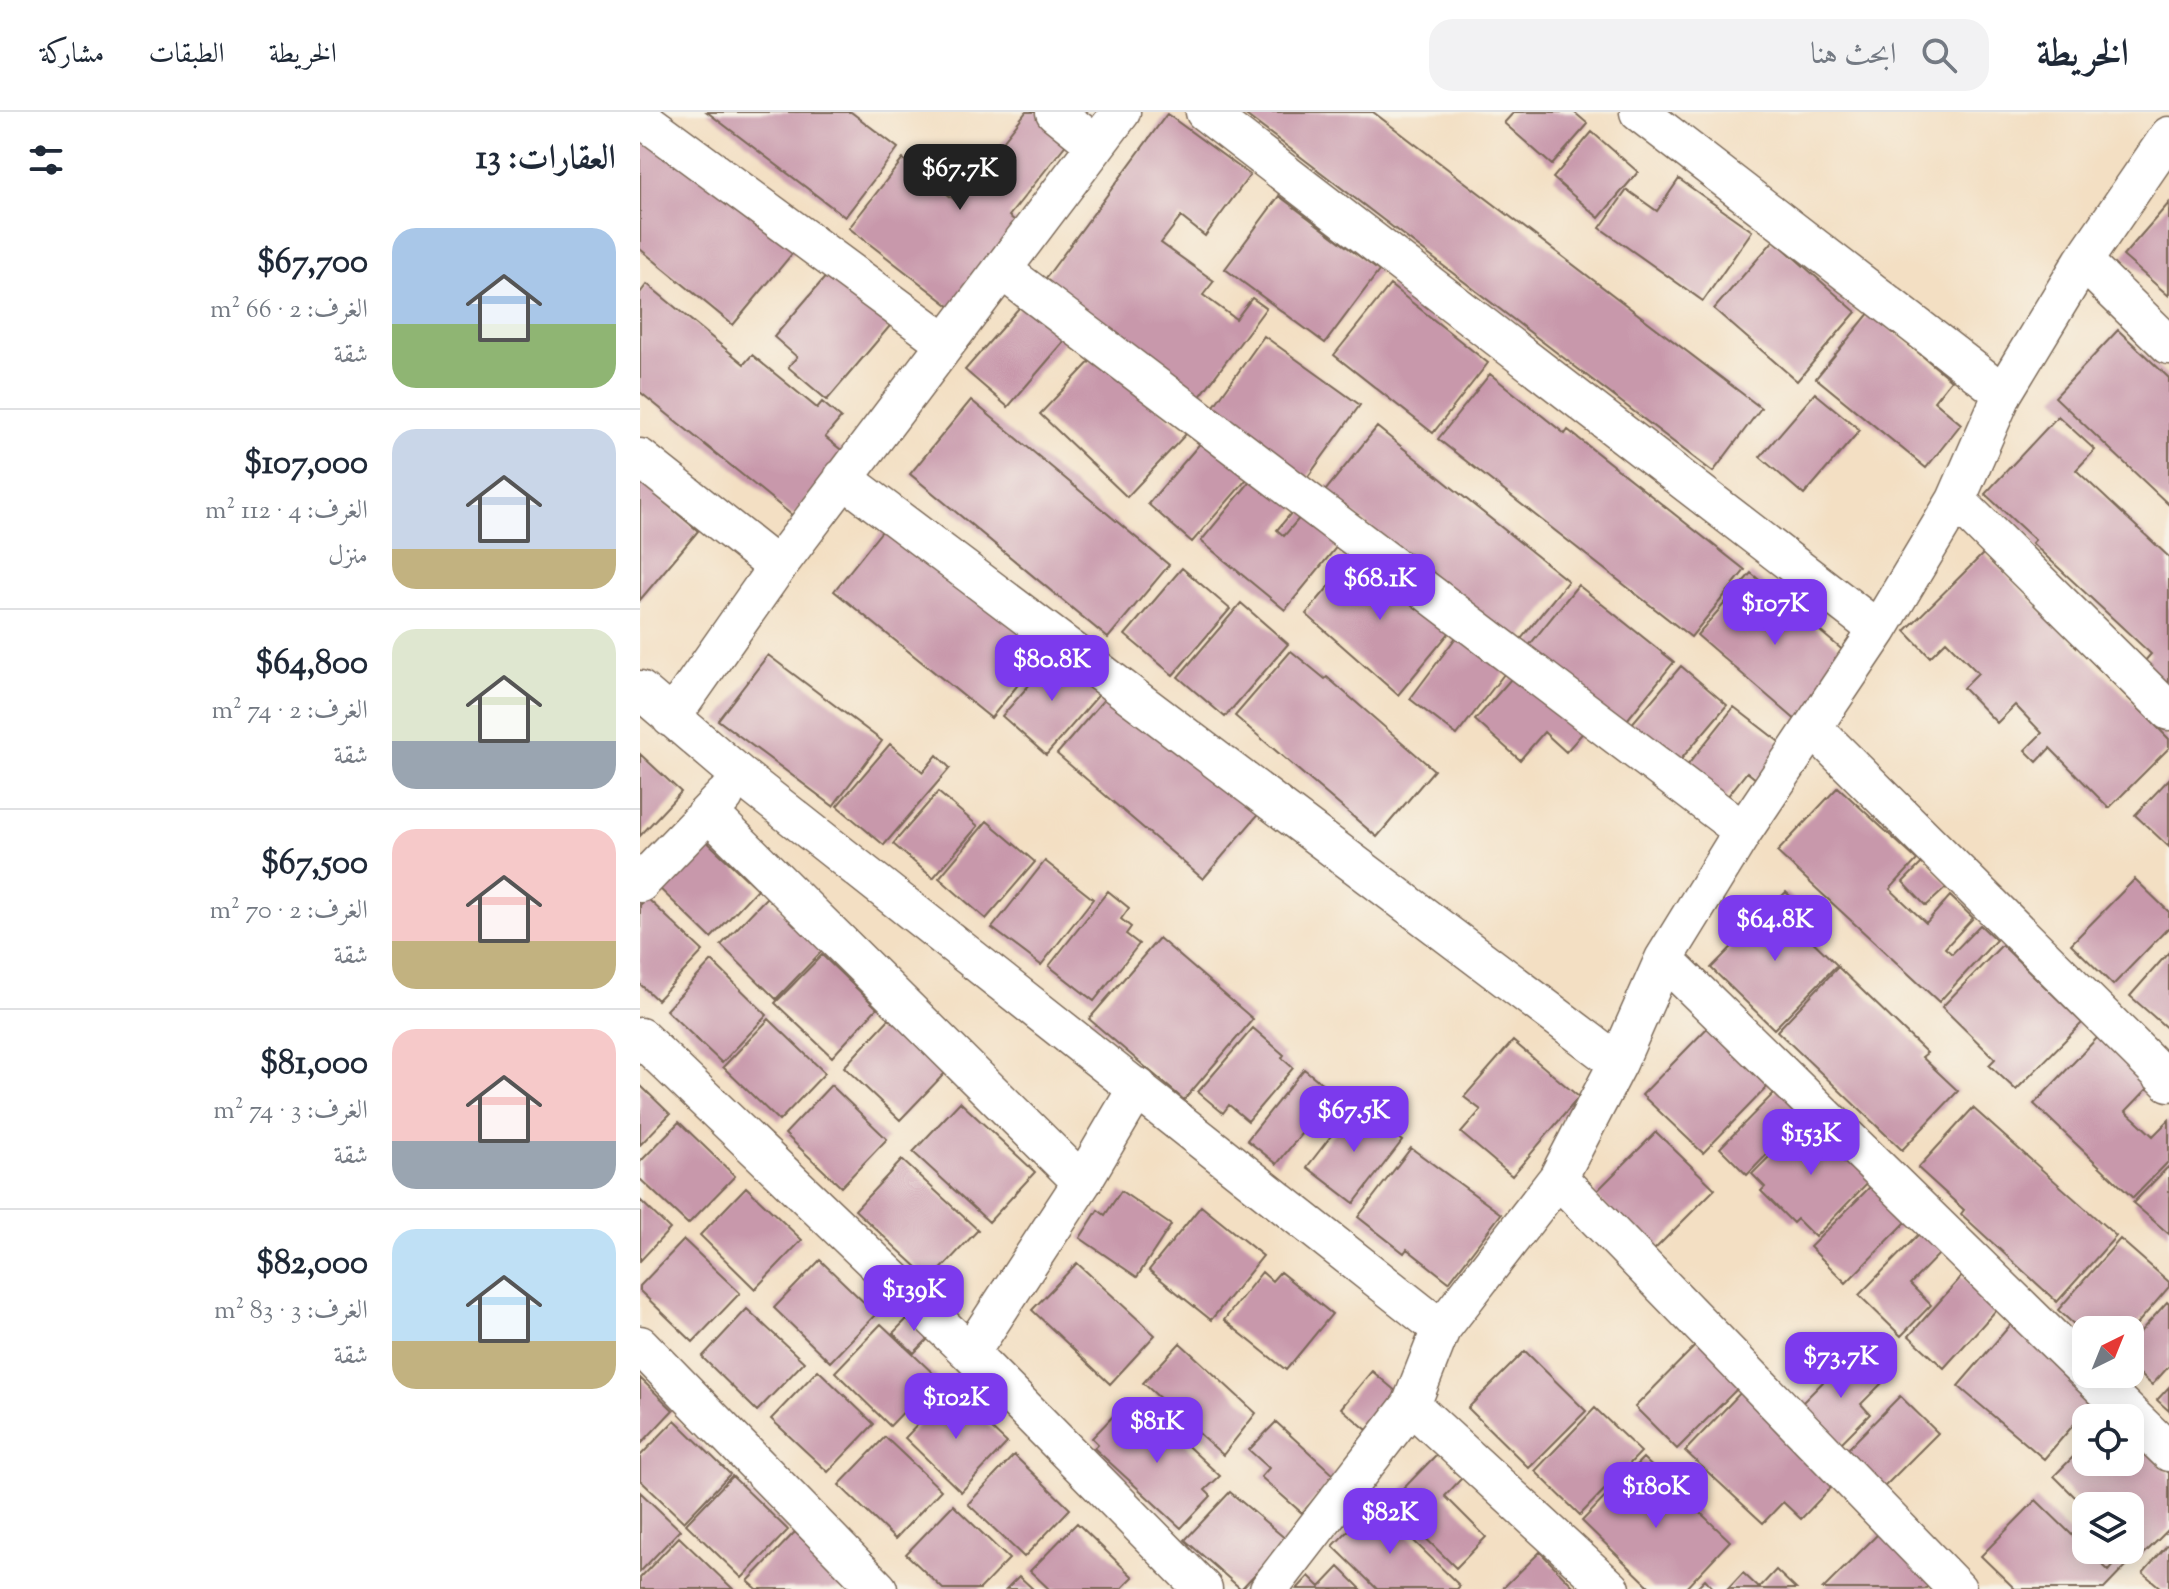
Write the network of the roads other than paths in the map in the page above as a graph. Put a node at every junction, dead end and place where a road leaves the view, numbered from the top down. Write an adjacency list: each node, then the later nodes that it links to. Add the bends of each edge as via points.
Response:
1 (1055, 112): 7 (street)
2 (1121, 112): 7 (street)
3 (1205, 112): 17 (street)
4 (1639, 112): 12 (street)
5 (640, 117): 10 (street)
6 (2169, 136): 8 (street)
7 (1096, 145): 9 (street)
8 (2083, 261): 11 (street); 12 (street)
9 (1002, 270): 10 (street); 24 (street)
10 (946, 343): 14 (street)
11 (2169, 345)
12 (2003, 393): 15 (street)
13 (640, 458): 16 (street)
14 (843, 478): 16 (street); 28 (street)
15 (1956, 500): 17 (street); 19 (street)
16 (777, 567): 20 (street)
17 (1878, 630): 21 (street)
18 (640, 690): 20 (street)
19 (2169, 711)
20 (671, 718): 22 (street)
21 (1813, 728): 24 (street); 29 (street)
22 (742, 777): 23 (street); 30 (street)
23 (709, 813): 25 (street); 32 (street)
24 (1743, 831): 26 (street)
25 (640, 883)
26 (1664, 959): 28 (street); 36 (street)
27 (640, 1037): 35 (street)
28 (1618, 1063): 31 (street)
29 (2169, 1082)
30 (1138, 1087): 32 (street); 33 (street)
31 (1558, 1178): 33 (street); 44 (street)
32 (1082, 1182): 35 (street)
33 (1441, 1329): 38 (street)
34 (640, 1345): 40 (street)
35 (970, 1353): 41 (street)
36 (2072, 1356)
37 (2104, 1388): 39 (street)
38 (1411, 1405): 42 (street); 43 (street)
39 (2169, 1452)
40 (878, 1589)
41 (1203, 1589)
42 (1269, 1589)
43 (1611, 1589)
44 (1957, 1589)

